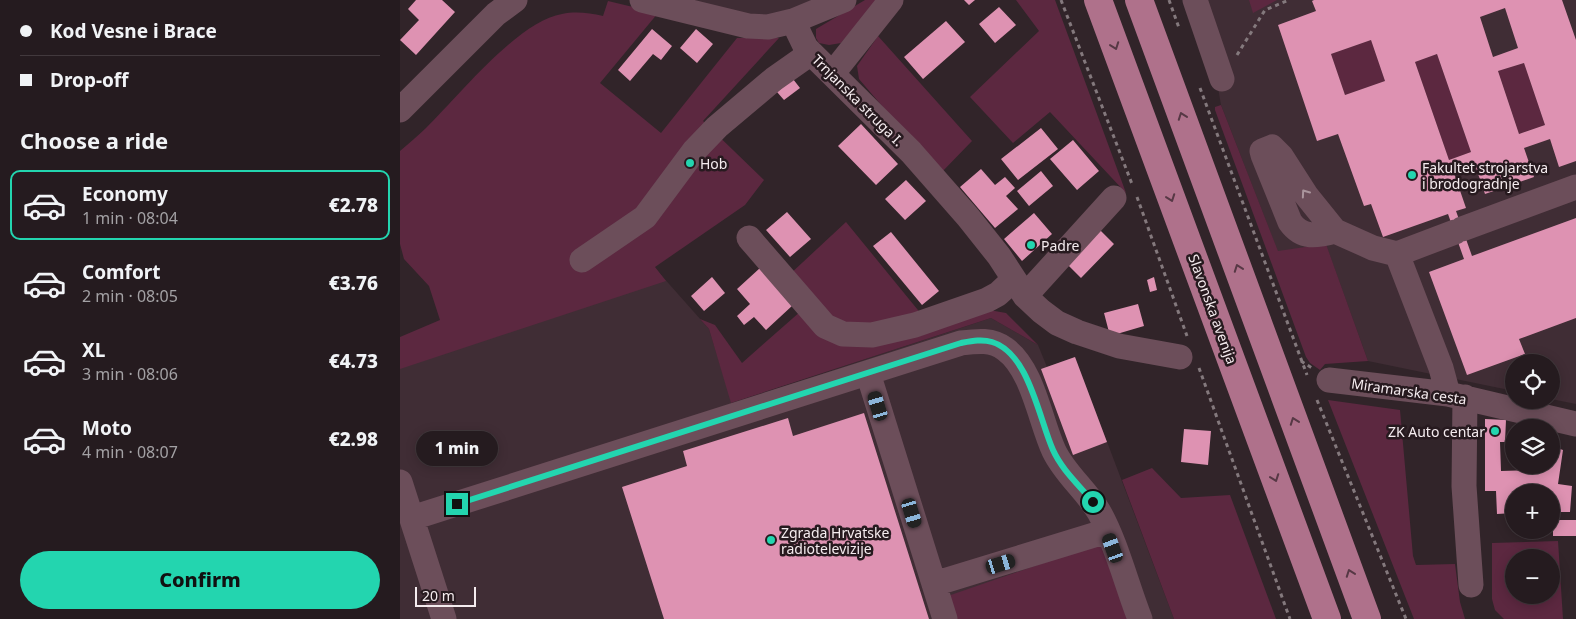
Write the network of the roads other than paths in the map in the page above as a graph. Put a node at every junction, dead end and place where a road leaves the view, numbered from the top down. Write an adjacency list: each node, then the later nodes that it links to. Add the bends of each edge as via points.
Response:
1 (515, 0): 12 (street, via 496,14)
2 (642, 0): 8 (street, via 748,26 768,27)
3 (844, 0): 8 (street)
4 (891, 0): 10 (street)
5 (1098, 0): 33 (main road, Slavonska avenija, one-way to 33)
6 (1139, 0): 34 (main road, one-way to 6)
7 (1195, 0): 11 (street)
8 (793, 22): 9 (street, Trnjanska struga I.)
9 (811, 53): 10 (street, Trnjanska struga I.); 18 (street, via 717,127 694,151 645,217)
10 (833, 74): 19 (street, Trnjanska struga I., via 911,152 968,217)
11 (1222, 79)
12 (400, 110)
13 (1576, 187): 17 (street)
14 (1114, 198): 19 (street)
15 (1335, 231): 17 (street, via 1373,248)
16 (749, 238): 19 (street, via 825,326 843,334 872,335 915,324)
17 (1397, 254): 23 (street, via 1441,368)
18 (582, 260)
19 (1020, 287): 20 (street, via 1057,323 1077,332 1119,346)
20 (1189, 355)
21 (868, 373): 26 (street); 27 (street, via 978,340 1006,349 1025,374 1058,458 1093,502); 28 (street)
22 (1317, 385): 23 (street, Miramarska cesta)
23 (1456, 395): 24 (street, Miramarska cesta); 29 (street)
24 (1576, 424)
25 (400, 482): 26 (street)
26 (412, 518): 30 (street)
27 (1107, 531): 28 (street); 32 (street)
28 (934, 584): 31 (street)
29 (1471, 585)
30 (444, 619)
31 (945, 619)
32 (1140, 619)
33 (1327, 619)
34 (1367, 619)

